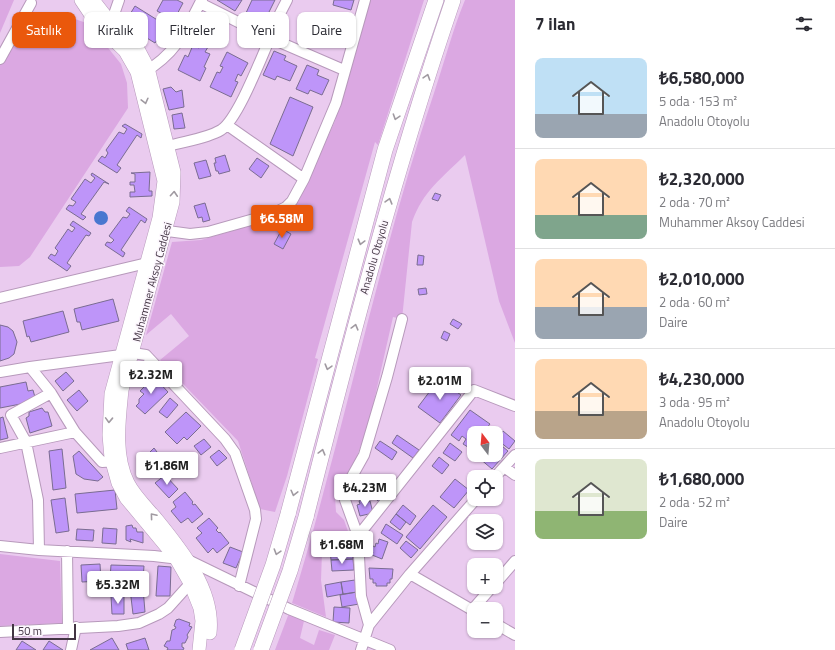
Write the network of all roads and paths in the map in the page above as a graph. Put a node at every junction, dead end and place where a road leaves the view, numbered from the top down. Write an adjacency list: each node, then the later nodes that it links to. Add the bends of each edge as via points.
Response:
1 (80, 0): 10 (main road)
2 (93, 0): 11 (main road)
3 (119, 0): 12 (street)
4 (288, 0): 13 (street)
5 (365, 0): 19 (street)
6 (436, 0): 64 (highway, Anadolu Otoyolu, one-way to 64, bridge, via 385,150 288,514 273,565)
7 (453, 0): 65 (highway, Anadolu Otoyolu, one-way to 7, bridge, via 306,517 384,220 413,120)
8 (201, 2): 14 (street); 20 (street, via 177,45 159,63)
9 (31, 3): 18 (street)
10 (92, 12)
11 (99, 12)
12 (114, 12)
13 (282, 12)
14 (237, 21)
15 (289, 46): 19 (street)
16 (137, 48): 20 (main road, Muhammer Aksoy Caddesi)
17 (264, 48): 21 (street)
18 (0, 59)
19 (344, 70): 23 (street, via 336,103)
20 (143, 73): 22 (main road, Muhammer Aksoy Caddesi); 24 (main road, Muhammer Aksoy Caddesi, one-way to 24, via 164,181)
21 (227, 125): 22 (street, via 216,132); 23 (street)
22 (168, 146): 24 (main road, Muhammer Aksoy Caddesi, one-way to 22, via 173,202 174,172)
23 (304, 179): 24 (street, via 292,201 272,214 199,234)
24 (161, 230): 25 (main road, Muhammer Aksoy Caddesi); 28 (main road, Muhammer Aksoy Caddesi)
25 (147, 262): 26 (street); 28 (main road, Muhammer Aksoy Caddesi)
26 (0, 298)
27 (402, 319): 42 (street, via 364,455 345,489)
28 (127, 354): 29 (street); 37 (main road, Muhammer Aksoy Caddesi); 51 (street, via 146,355 225,439 235,453 256,518)
29 (30, 367): 30 (street); 31 (street)
30 (0, 372)
31 (51, 393): 33 (street); 34 (street, via 11,415)
32 (515, 406): 42 (street, via 474,390)
33 (75, 432): 34 (street); 37 (street, via 102,462)
34 (26, 442): 35 (street); 44 (street, via 38,500)
35 (0, 448)
36 (515, 455): 38 (street)
37 (116, 461): 46 (main road, Muhammer Aksoy Caddesi, via 118,483 126,498)
38 (504, 467): 39 (street); 40 (street)
39 (502, 470)
40 (515, 475)
41 (470, 506): 48 (street)
42 (358, 536): 55 (street, via 361,596)
43 (0, 546): 44 (street)
44 (39, 550): 45 (street)
45 (67, 551): 46 (street); 56 (street)
46 (182, 559): 50 (main road, Muhammer Aksoy Caddesi); 50 (street)
47 (515, 561): 49 (street)
48 (410, 574): 54 (street); 55 (street)
49 (503, 575)
50 (197, 576): 51 (street); 56 (street, via 168,608 149,620 130,625); 62 (main road, Muhammer Aksoy Caddesi, via 202,621); 63 (main road, Muhammer Aksoy Caddesi, via 211,615)
51 (239, 586): 60 (street)
52 (486, 594): 53 (street)
53 (480, 602)
54 (467, 607)
55 (369, 625): 60 (street)
56 (72, 627): 58 (street); 61 (street)
57 (503, 628): 59 (street)
58 (0, 632)
59 (515, 635)
60 (362, 645): 66 (street)
61 (71, 650)
62 (199, 650)
63 (208, 650)
64 (242, 650)
65 (261, 650)
66 (390, 650)

